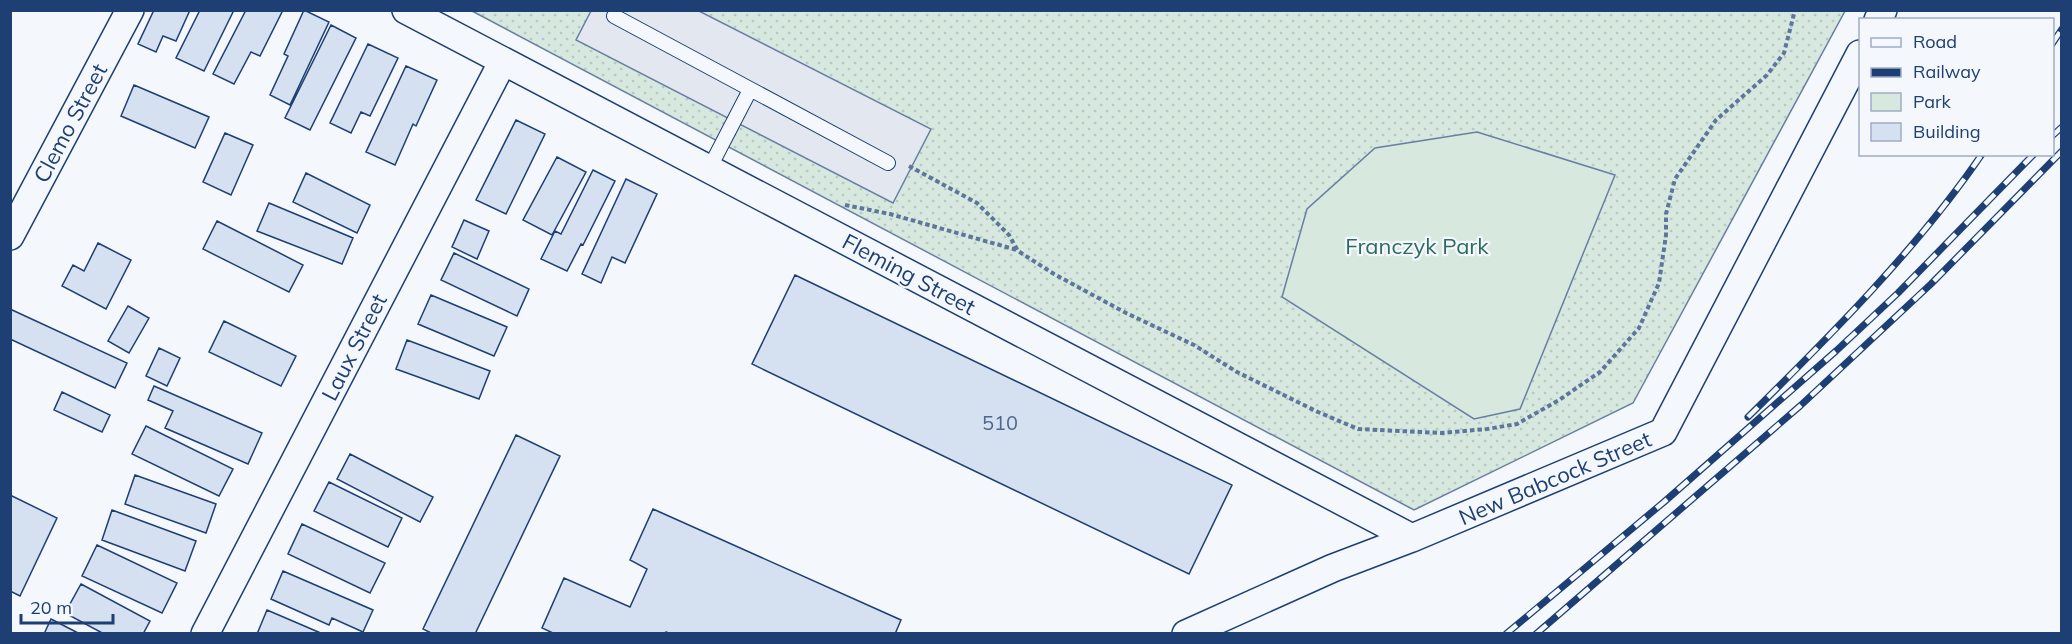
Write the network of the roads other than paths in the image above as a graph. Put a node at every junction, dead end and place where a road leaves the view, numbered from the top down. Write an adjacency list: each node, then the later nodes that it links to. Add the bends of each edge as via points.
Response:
1 (130, 10): 9 (street, Clemo Street)
2 (406, 10): 5 (street, Fleming Street)
3 (614, 16): 6 (lane)
4 (1859, 56): 10 (street, New Babcock Street, via 1663,432)
5 (503, 61): 8 (street, Fleming Street); 11 (street, Laux Street)
6 (750, 90): 7 (lane); 8 (lane)
7 (888, 163)
8 (709, 169): 10 (street, Fleming Street)
9 (10, 236)
10 (1412, 538): 12 (street, New Babcock Street)
11 (205, 633)
12 (1186, 633)

